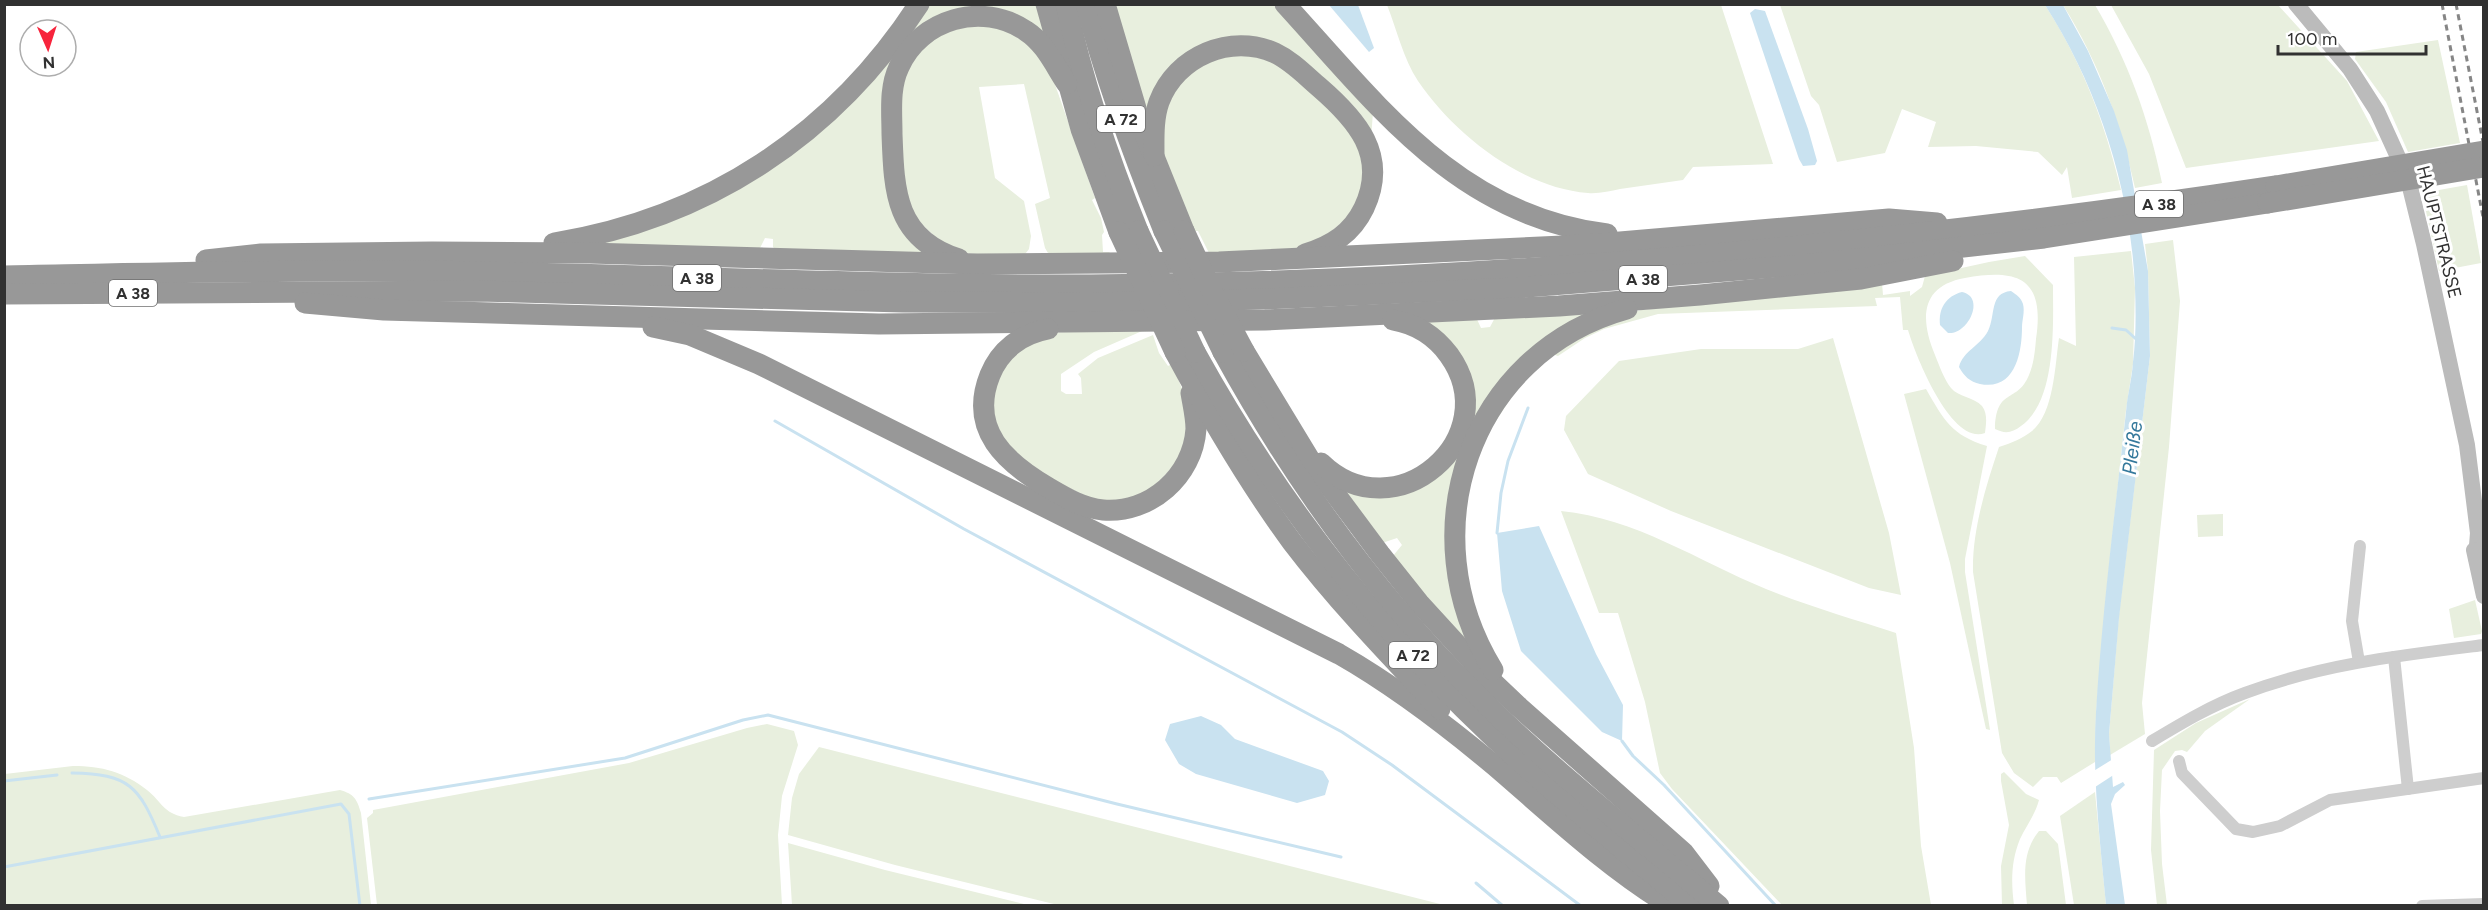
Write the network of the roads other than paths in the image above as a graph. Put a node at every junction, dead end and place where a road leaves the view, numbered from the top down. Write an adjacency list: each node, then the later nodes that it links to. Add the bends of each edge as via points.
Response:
1 (919, 4): 18 (highway, via 870,70 830,111 771,158 715,192 647,222 583,239)
2 (1046, 4): 8 (highway)
3 (1066, 4): 15 (highway, A 72, via 1087,90 1120,188)
4 (1086, 4): 14 (highway, A 72, via 1142,177)
5 (1105, 4): 10 (highway)
6 (1285, 4): 16 (highway, via 1417,144 1483,194 1519,212 1573,229)
7 (2296, 4): 33 (main road, HAUPTSTRASSE, via 2371,101 2408,179 2467,446 2478,533 2476,558)
8 (1067, 84): 15 (highway, via 1088,151); 20 (highway, via 1035,38 994,17 971,16 940,24 922,36 902,60 894,80 892,103 894,186 900,209 927,243 944,254)
9 (2484, 151): 13 (highway, A 38, bridge)
10 (1154, 156): 14 (highway); 19 (highway, via 1160,101 1176,74 1192,60 1222,47 1243,45 1263,49 1291,63 1336,101 1359,127 1368,147 1372,180 1362,211 1345,235 1318,250)
11 (2484, 167): 13 (highway, A 38, bridge)
12 (1972, 228): 13 (highway, A 38); 16 (highway, via 1889,219); 21 (highway, A 38, via 1650,260 1254,281 1008,284 481,272)
13 (2042, 229): 17 (highway, A 38)
14 (1174, 231): 31 (highway, bridge); 47 (highway, A 72, bridge, via 1222,352 1305,487 1355,557 1415,630 1480,698)
15 (1128, 232): 29 (highway, A 72, bridge)
16 (1688, 237): 19 (highway)
17 (2019, 241): 23 (highway, A 38, via 1640,279 1264,299 903,302 564,292); 25 (highway, via 1962,259 1896,273)
18 (432, 252): 20 (highway); 21 (highway, via 261,254)
19 (1281, 261): 20 (highway)
20 (977, 264)
21 (129, 274): 22 (highway, A 38)
22 (4, 276)
23 (262, 291): 24 (highway, A 38); 26 (highway, via 295,302 354,308)
24 (4, 294)
25 (1686, 296): 27 (highway); 37 (highway, via 1603,316 1538,355 1500,396 1465,465 1456,503 1454,542 1467,619 1494,671)
26 (546, 313): 28 (highway, via 867,324); 40 (highway, via 675,331 759,364 1339,654 1418,705)
27 (1360, 316): 28 (highway); 31 (highway, via 1413,325 1432,336 1448,353 1459,372 1465,405 1452,447 1438,465 1420,478 1376,489 1337,477)
28 (1093, 323): 30 (highway, via 1042,330 1013,343 993,368 985,398 988,429 1005,457 1069,499 1095,509 1127,508 1157,496 1174,482 1191,453 1196,430)
29 (1185, 352): 30 (highway); 46 (highway, A 72, via 1292,509 1387,627 1491,735)
30 (1186, 373): 40 (highway, via 1237,461 1293,542 1384,650)
31 (1297, 440): 37 (highway, via 1335,496 1419,603 1483,673)
32 (2360, 546): 36 (street, via 2352,621)
33 (2484, 596)
34 (2484, 645): 35 (street)
35 (2394, 657): 36 (street); 42 (street)
36 (2359, 662): 38 (street, via 2244,693 2195,715)
37 (1556, 740): 48 (highway, via 1683,852)
38 (2152, 741)
39 (2180, 761): 42 (street, via 2182,773 2236,829 2253,832 2280,826 2331,800)
40 (1492, 764): 45 (highway, via 1571,832)
41 (2484, 778): 42 (street)
42 (2408, 789)
43 (2454, 904): 44 (street); 49 (street)
44 (2484, 904)
45 (1671, 906)
46 (1691, 906)
47 (1719, 906)
48 (1724, 906)
49 (2422, 906)

